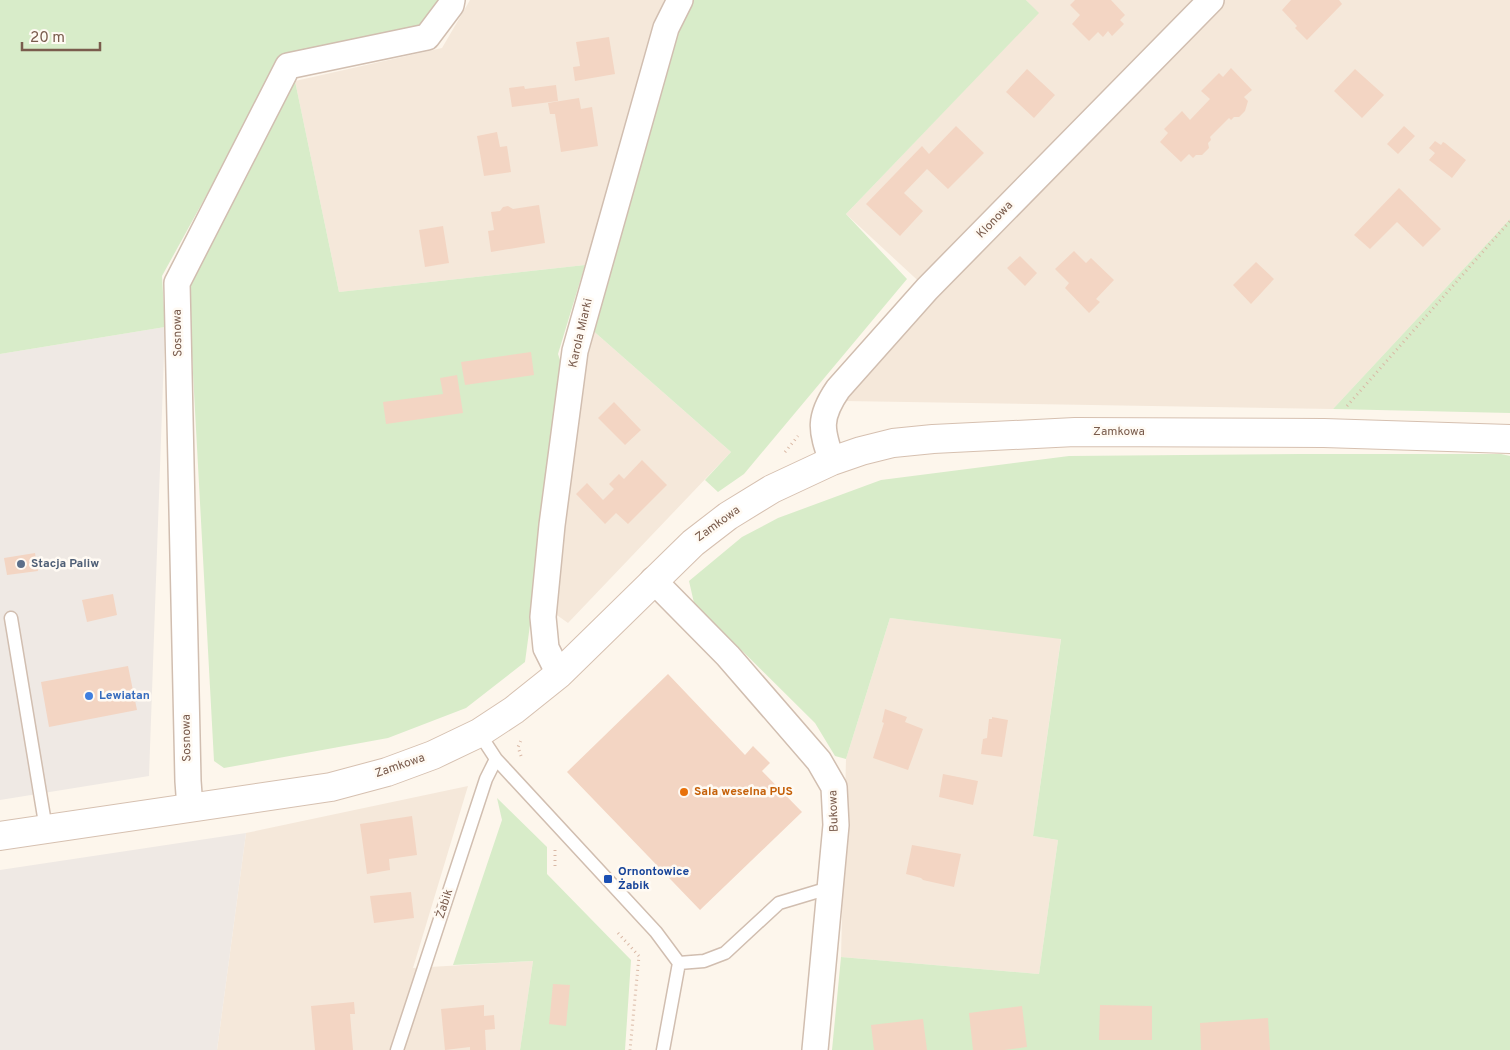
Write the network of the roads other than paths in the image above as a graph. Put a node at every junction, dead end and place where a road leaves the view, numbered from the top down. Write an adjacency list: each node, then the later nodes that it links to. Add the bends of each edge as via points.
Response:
1 (680, 0): 8 (street, Karola Miarki, via 666,28 574,351 543,617 546,648)
2 (1211, 0): 5 (street, Klonowa, via 928,289 838,389 828,404 823,421 824,438)
3 (452, 2): 11 (street, Sosnowa, via 428,37 288,66 176,282)
4 (1510, 439): 5 (street, Zamkowa, via 1324,433 1076,432 893,443)
5 (832, 461): 6 (street, Zamkowa, via 772,489 728,516 692,543)
6 (653, 580): 8 (street, Zamkowa); 14 (street, Bukowa, via 728,656 819,760 834,788 836,825)
7 (11, 618): 12 (lane)
8 (559, 674): 9 (street, Zamkowa)
9 (479, 734): 10 (lane); 11 (street, Zamkowa, via 433,755 350,782)
10 (496, 759): 15 (lane, via 656,932); 16 (lane, Żabik, via 486,779)
11 (190, 808): 12 (street, Zamkowa)
12 (46, 829): 13 (street, Zamkowa)
13 (0, 836)
14 (829, 888): 15 (lane, via 779,903 725,954 704,961); 18 (street, Bukowa)
15 (679, 963): 17 (lane)
16 (397, 1050)
17 (663, 1050)
18 (815, 1050)

